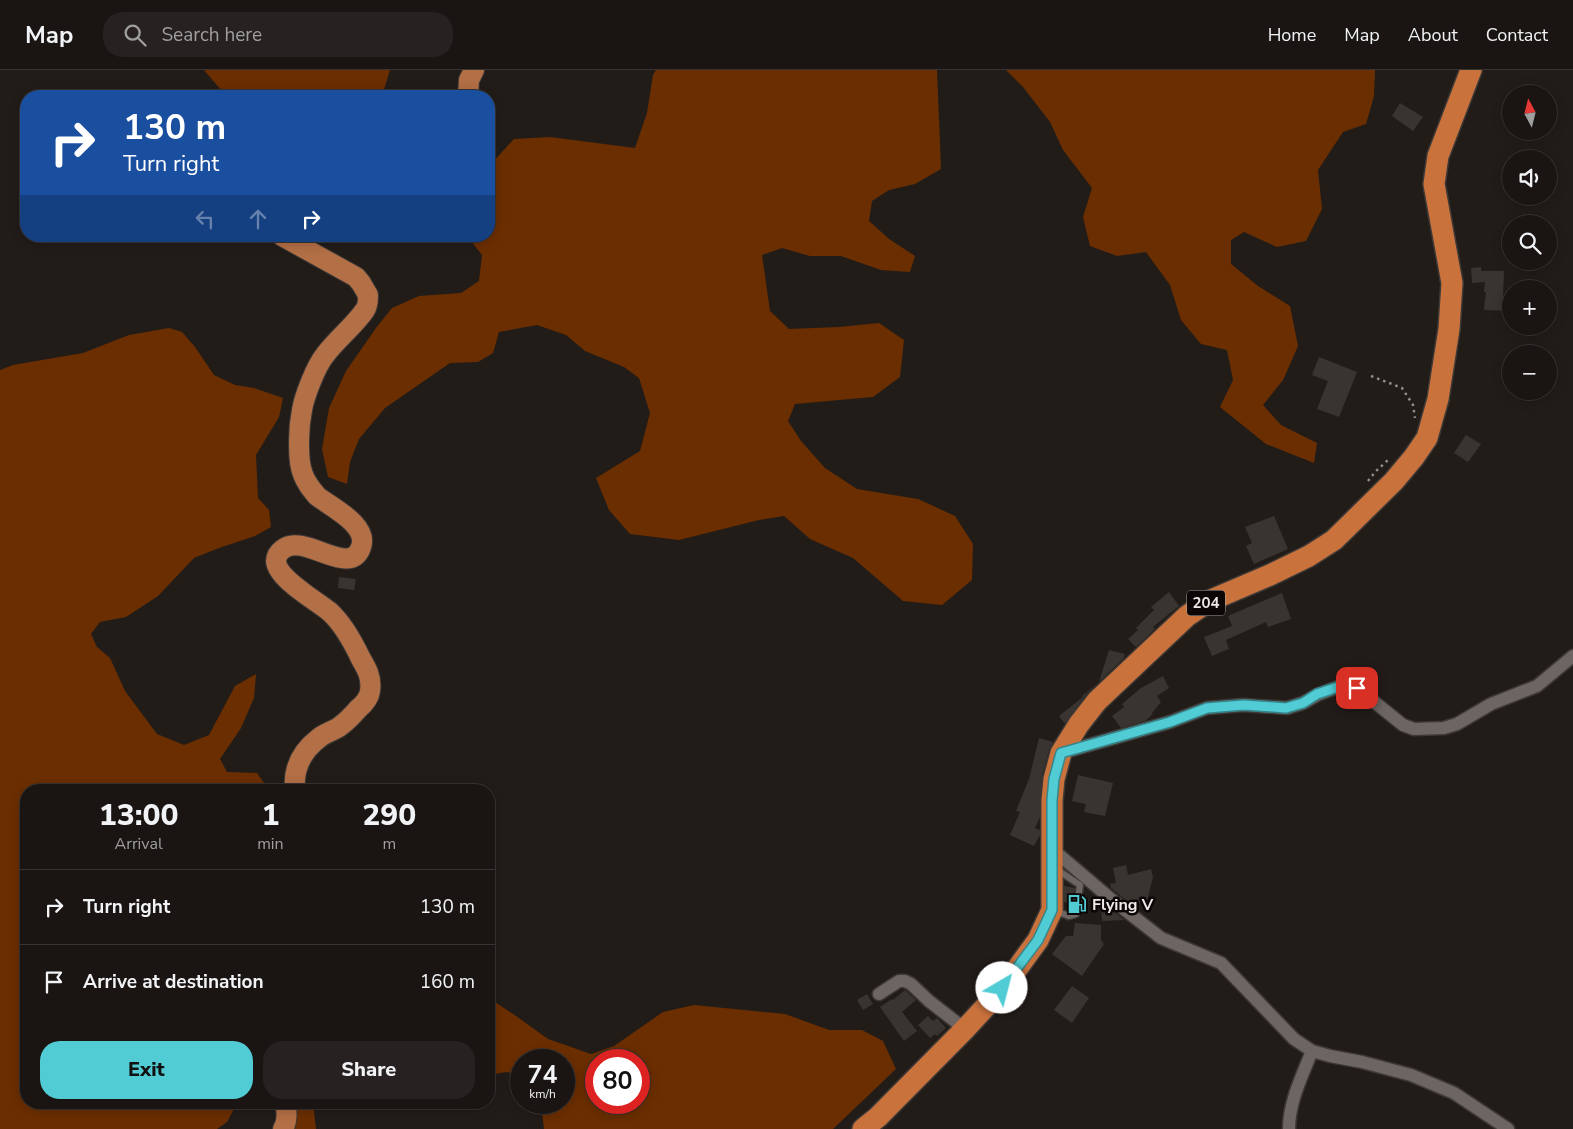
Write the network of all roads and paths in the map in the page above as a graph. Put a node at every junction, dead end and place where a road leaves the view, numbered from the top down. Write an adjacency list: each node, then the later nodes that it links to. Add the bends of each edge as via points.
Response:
1 (474, 70): 3 (main road, via 468,80)
2 (1471, 70): 10 (highway, 204, via 1438,156 1434,184 1452,283 1449,329 1438,399 1426,438 1394,481 1334,540 1309,556 1209,601 1187,616 1097,701)
3 (468, 90)
4 (293, 242): 11 (main road, via 356,277 368,295 366,309 324,356 313,378 302,410 299,440 300,469 307,483 316,494 355,524 362,537 361,546 352,558 343,559 296,545 286,546 276,560 289,581 330,612 346,631 369,674 370,693 352,716 320,737 303,755 296,770)
5 (1371, 376): 6 (path, via 1402,388 1413,405)
6 (1415, 419)
7 (1389, 460): 8 (path)
8 (1364, 488)
9 (1573, 656): 10 (street, via 1537,686 1491,704 1444,728 1414,729 1403,725 1357,688 1348,686 1317,694 1286,708 1244,705 1207,708)
10 (1061, 753): 12 (highway, 204, via 1054,786)
11 (296, 784)
12 (1051, 857): 13 (highway, 204); 13 (lane, via 1081,888 1076,914 1069,916); 16 (street, via 1161,938 1221,962 1294,1038)
13 (1052, 910): 15 (highway, 204, via 1038,940 1002,988)
14 (879, 994): 15 (street, via 905,981)
15 (965, 1029): 19 (highway, 204)
16 (1312, 1051): 20 (street, via 1292,1103); 21 (street, via 1412,1075 1454,1093)
17 (286, 1109): 18 (main road)
18 (283, 1129)
19 (863, 1129)
20 (1289, 1129)
21 (1508, 1129)

